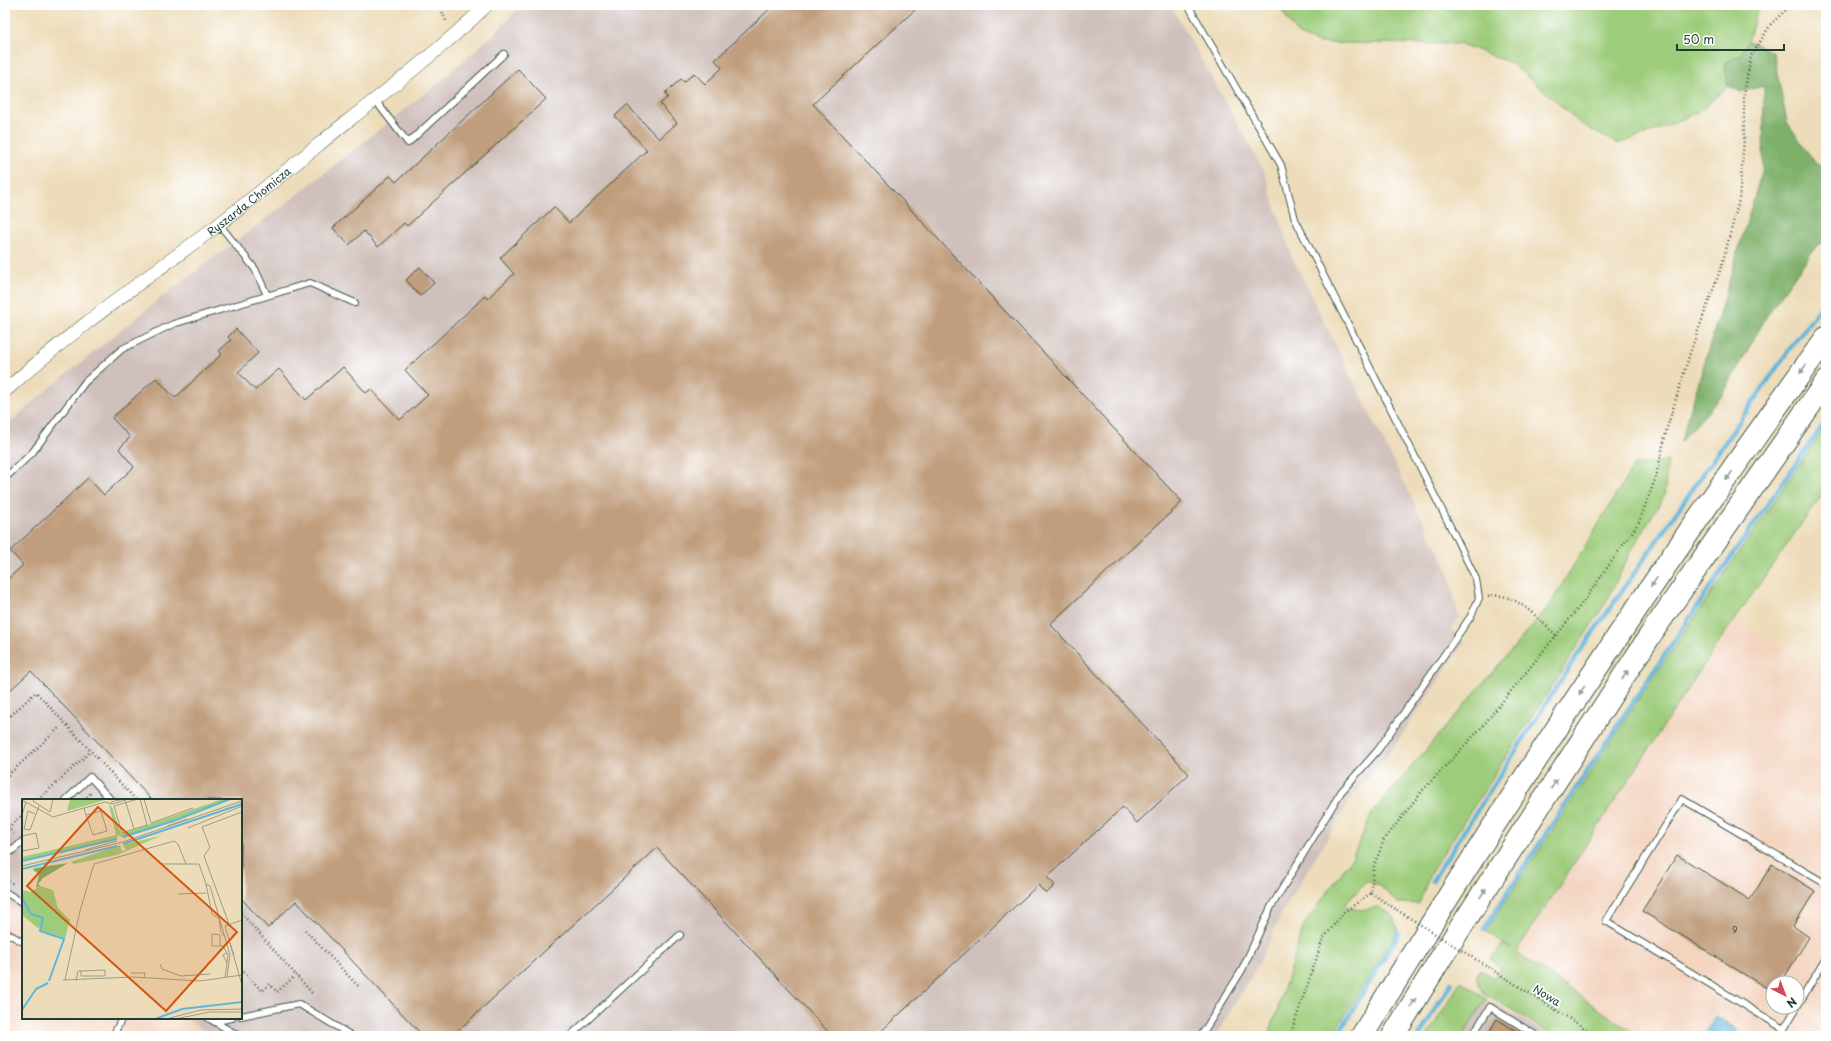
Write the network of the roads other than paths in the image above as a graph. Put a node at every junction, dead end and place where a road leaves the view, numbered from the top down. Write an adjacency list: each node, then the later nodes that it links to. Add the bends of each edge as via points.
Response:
1 (487, 5): 4 (street, Ryszarda Chomicza, via 456,34)
2 (1188, 5): 32 (lane, via 1281,166 1295,219 1476,579 1480,598 1471,616 1378,750 1341,792 1271,907 1242,970)
3 (504, 54): 4 (lane, via 408,143)
4 (375, 100): 5 (street, Ryszarda Chomicza)
5 (219, 224): 6 (lane, via 255,269); 10 (street, Ryszarda Chomicza, via 121,295)
6 (267, 295): 7 (lane, via 310,283); 11 (lane, via 173,324 122,349 85,382 32,453)
7 (355, 302)
8 (1826, 338): 33 (highway, one-way to 33, via 1633,612 1520,785)
9 (1826, 382): 34 (highway, one-way to 9, via 1655,628)
10 (5, 391)
11 (5, 478)
12 (67, 799): 13 (lane, via 90,777)
13 (110, 799)
14 (22, 842): 15 (lane, via 12,851)
15 (5, 843)
16 (1826, 884): 24 (lane, via 1682,799 1606,921 1784,1029)
17 (5, 892): 18 (lane)
18 (22, 903)
19 (5, 932): 21 (lane)
20 (680, 935): 31 (lane)
21 (22, 941)
22 (1826, 958): 23 (lane)
23 (1805, 993)
24 (1792, 1015)
25 (242, 1016): 30 (lane, via 299,1004)
26 (122, 1019): 28 (lane)
27 (215, 1020): 29 (lane)
28 (113, 1036)
29 (239, 1036)
30 (352, 1036)
31 (570, 1036)
32 (1201, 1036)
33 (1362, 1036)
34 (1393, 1036)
35 (1472, 1036): 36 (lane, via 1490,1007)
36 (1537, 1036)

